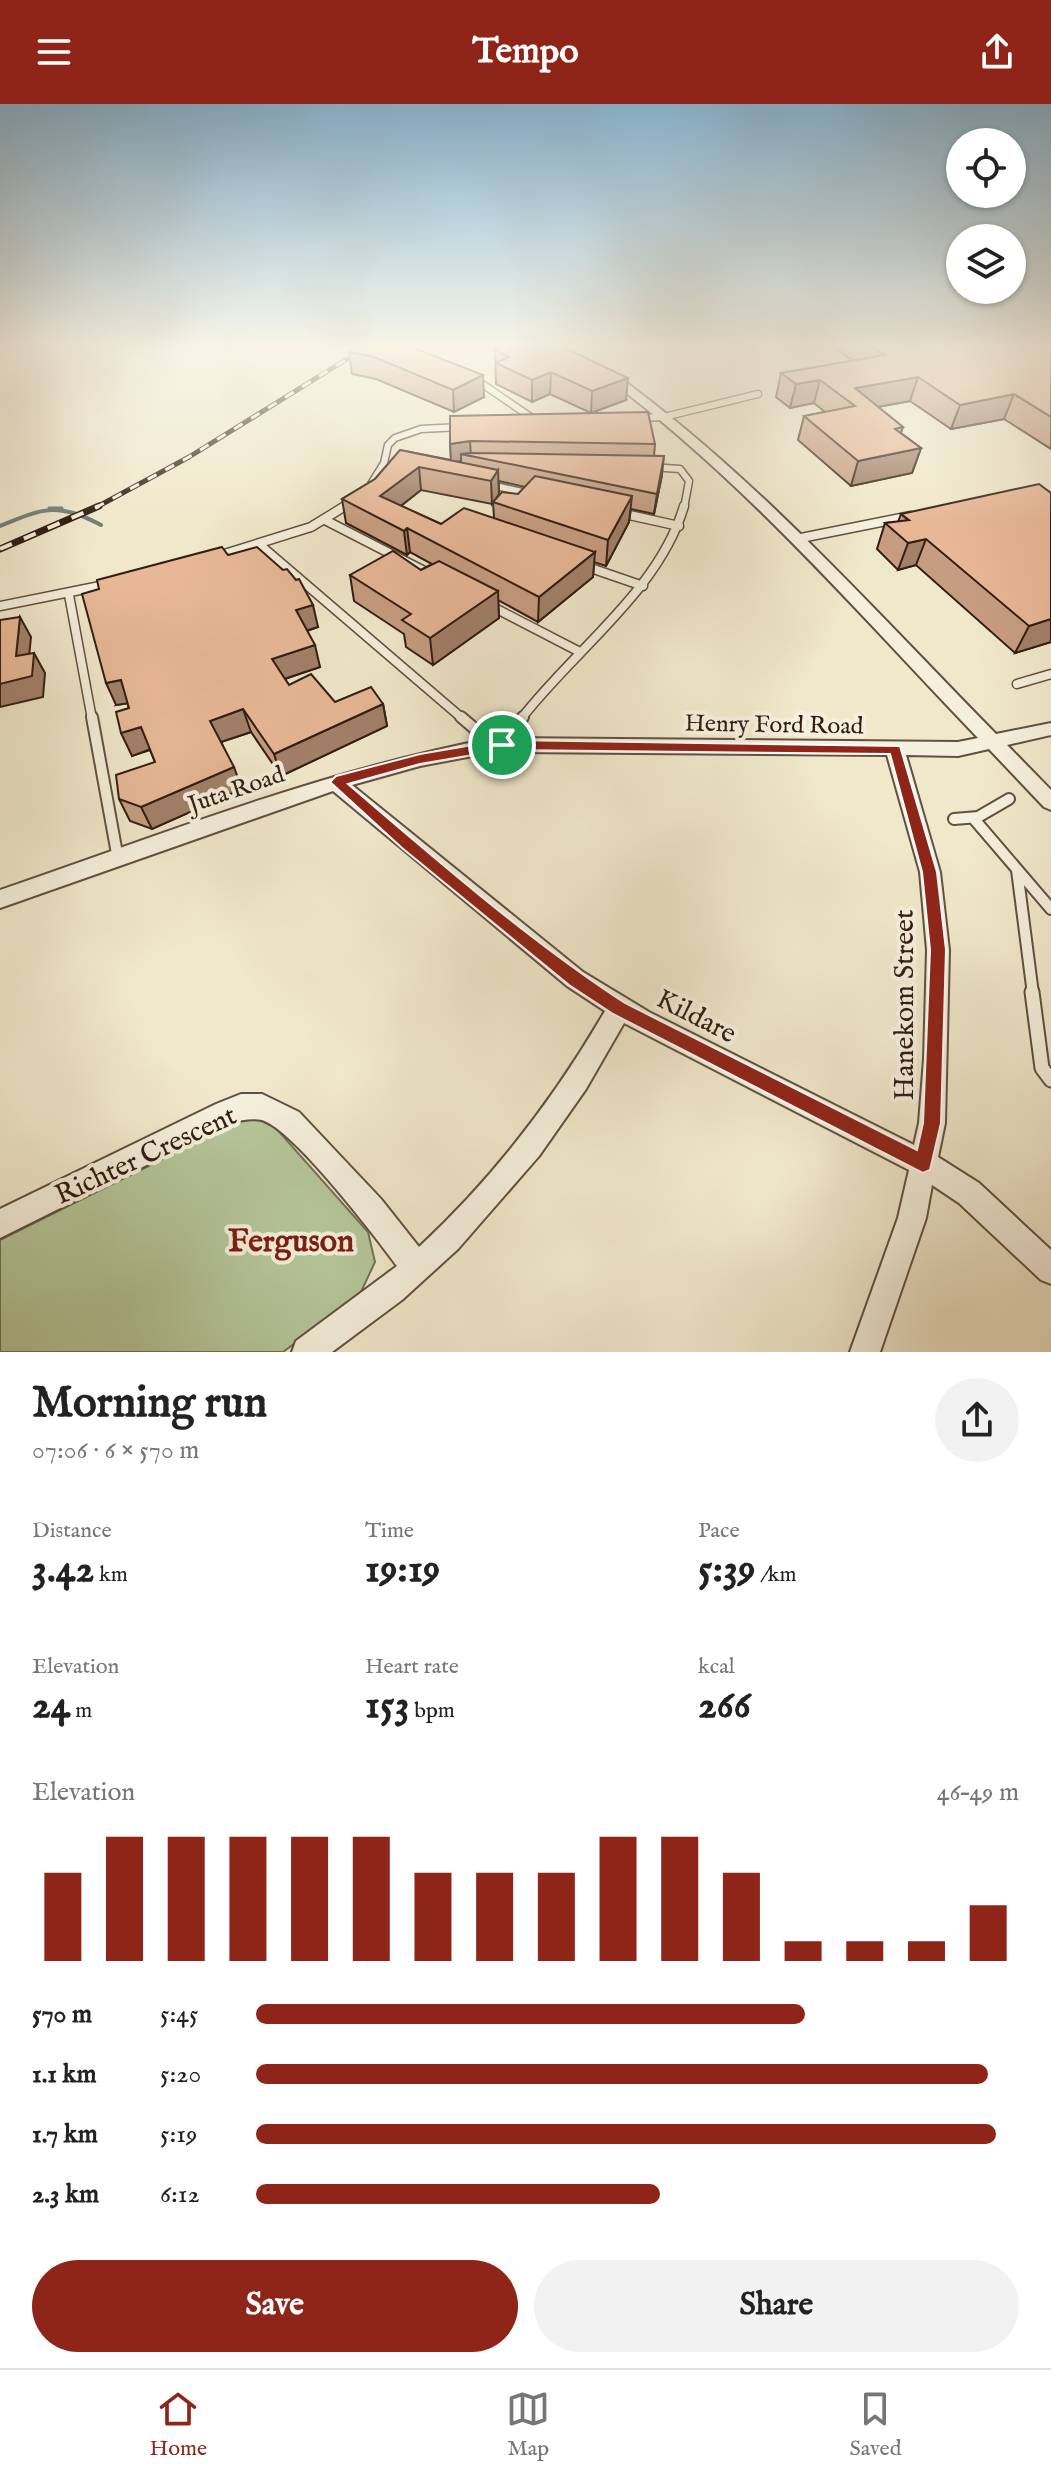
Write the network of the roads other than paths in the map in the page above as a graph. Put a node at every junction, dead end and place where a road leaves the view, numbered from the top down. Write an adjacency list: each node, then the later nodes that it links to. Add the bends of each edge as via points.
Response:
1 (511, 404): 6 (lane, via 538,422)
2 (647, 404): 4 (street)
3 (716, 404): 4 (lane)
4 (664, 417): 5 (lane); 17 (street)
5 (632, 418)
6 (524, 423)
7 (465, 426): 8 (lane, via 421,429 395,438)
8 (384, 463): 9 (lane); 15 (lane, via 362,494)
9 (396, 465)
10 (636, 467): 16 (lane, via 684,472 689,481)
11 (479, 482): 12 (lane)
12 (540, 496)
13 (617, 513): 16 (lane)
14 (922, 514): 17 (lane)
15 (325, 520): 18 (lane); 21 (lane)
16 (679, 526): 23 (lane)
17 (796, 539): 31 (street)
18 (260, 545): 19 (lane); 32 (lane)
19 (201, 560)
20 (571, 562): 23 (lane)
21 (438, 578)
22 (113, 583): 24 (lane)
23 (643, 586): 27 (lane)
24 (69, 595): 26 (lane); 39 (lane)
25 (480, 600): 27 (lane)
26 (0, 606)
27 (578, 651): 32 (lane)
28 (1051, 674): 29 (lane)
29 (1017, 684)
30 (1051, 729): 31 (street, Henry Ford Road)
31 (995, 743): 33 (street, Henry Ford Road); 36 (street)
32 (498, 745): 33 (street, Henry Ford Road); 34 (street, Juta Road)
33 (895, 749): 45 (street, Hanekom Street, via 930,872 938,950 932,1123)
34 (336, 782): 39 (street, Juta Road); 43 (street, Kildare, via 575,979)
35 (1009, 799): 38 (lane)
36 (1051, 802)
37 (954, 819): 38 (lane)
38 (974, 819): 40 (lane)
39 (118, 859): 41 (street, Juta Road)
40 (1017, 870): 42 (lane); 44 (lane, via 1042,1068)
41 (0, 899)
42 (1051, 909)
43 (619, 1009): 45 (street, Kildare); 47 (street, via 553,1118 494,1193)
44 (1051, 1080)
45 (923, 1163): 48 (street, Kildare, via 969,1193); 50 (street, Hanekom Street, via 912,1218)
46 (0, 1224): 47 (street, Richter Crescent, via 225,1113 252,1106 290,1121)
47 (417, 1268): 49 (street)
48 (1051, 1270)
49 (307, 1352)
50 (865, 1352)

